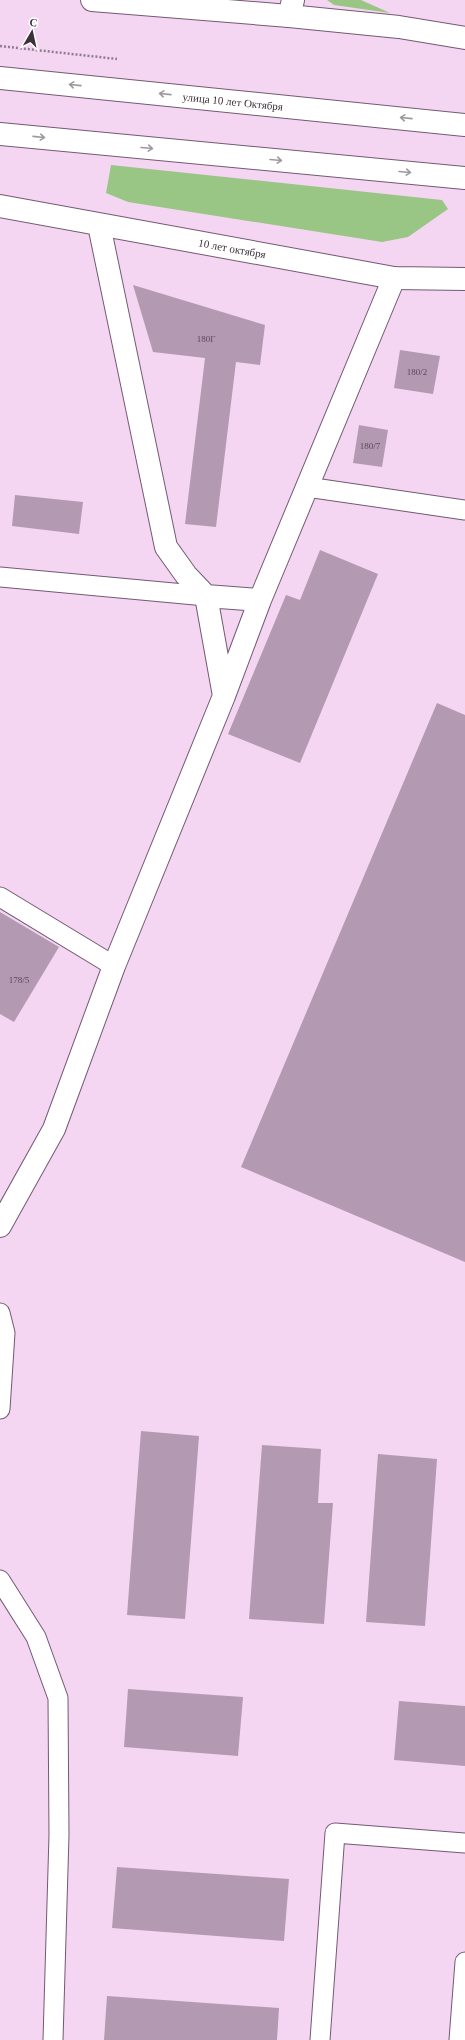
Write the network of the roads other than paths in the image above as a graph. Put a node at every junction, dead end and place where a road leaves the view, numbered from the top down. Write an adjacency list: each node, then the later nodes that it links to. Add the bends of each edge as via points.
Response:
1 (92, 0): 2 (street)
2 (291, 8): 3 (street)
3 (462, 37)
4 (0, 78): 5 (street, улица 10 лет Октября, one-way to 4)
5 (458, 122)
6 (0, 134): 7 (street, one-way to 7)
7 (465, 178)
8 (0, 206): 9 (street, 10 лет октября)
9 (99, 225): 10 (street, 10 лет октября); 15 (street, via 166,547 186,575)
10 (394, 278): 11 (street, 10 лет октября); 12 (street)
11 (465, 279)
12 (307, 487): 13 (lane); 16 (street)
13 (465, 510)
14 (0, 577): 15 (lane)
15 (206, 596): 16 (street); 17 (street)
16 (260, 600): 17 (street)
17 (224, 696): 19 (street)
18 (0, 898): 19 (lane)
19 (114, 966): 20 (street, via 54,1129)
20 (0, 1226)
21 (0, 1313): 22 (lane, via 5,1333)
22 (0, 1409)
23 (0, 1580): 26 (lane, via 36,1637 58,1698 59,1835)
24 (465, 1843): 27 (lane, via 335,1834)
25 (465, 1962): 28 (lane)
26 (53, 2040)
27 (320, 2040)
28 (459, 2040)

